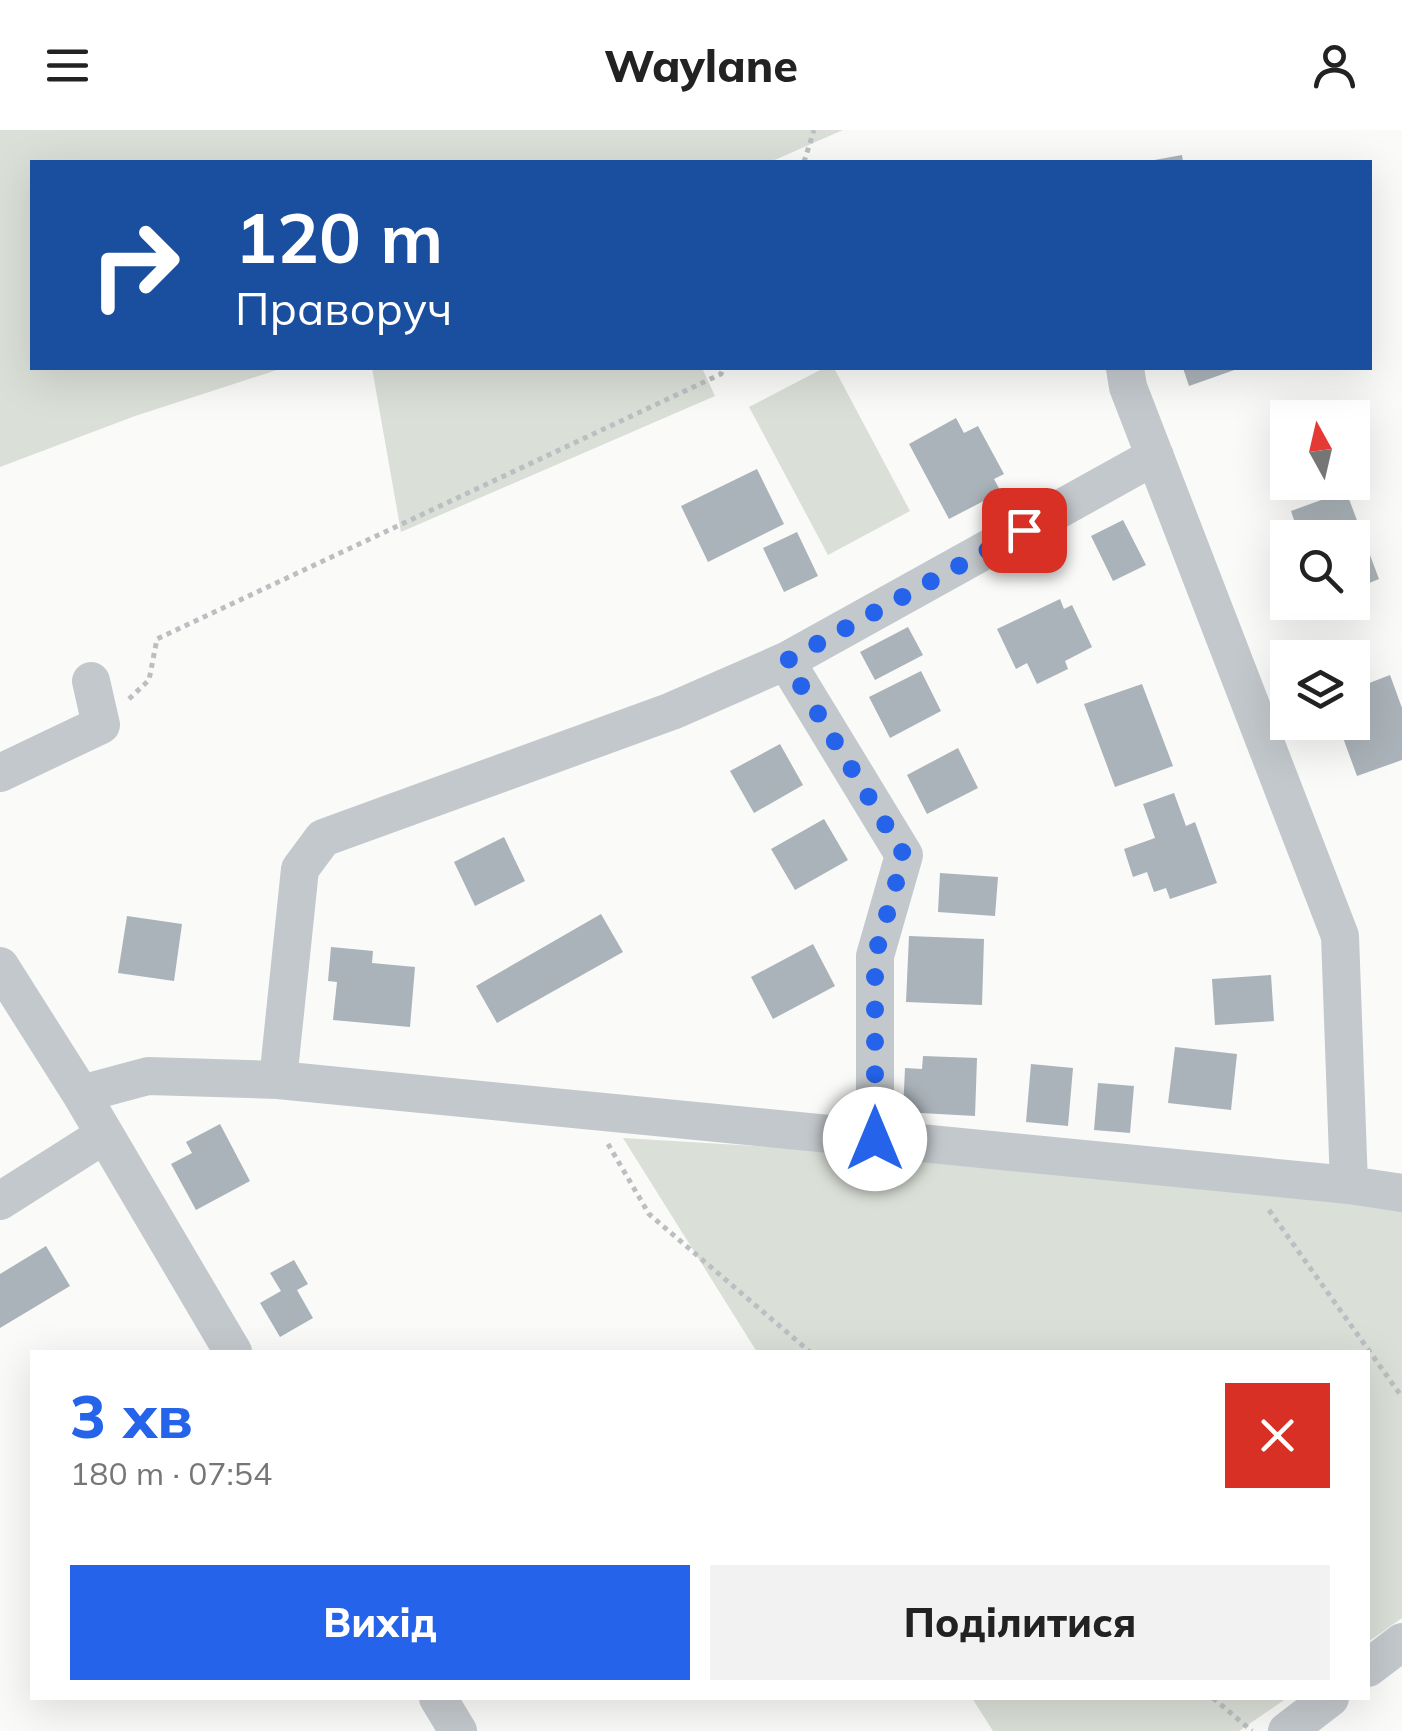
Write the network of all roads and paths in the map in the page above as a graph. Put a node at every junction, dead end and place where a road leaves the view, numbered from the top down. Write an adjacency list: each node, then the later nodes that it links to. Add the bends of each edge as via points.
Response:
1 (814, 130): 2 (path)
2 (805, 160)
3 (1124, 370): 5 (street)
4 (722, 371): 8 (path, via 157,638 150,680)
5 (1155, 456): 6 (street); 17 (street, via 1340,936)
6 (786, 661): 11 (street, via 672,711 323,838 300,869); 15 (street, via 904,855 875,956)
7 (91, 681): 8 (street)
8 (101, 724): 9 (street)
9 (0, 772)
10 (0, 966): 12 (street)
11 (278, 1080): 12 (street, via 148,1076); 13 (street)
12 (82, 1094): 14 (street)
13 (589, 1112): 15 (street); 21 (path, via 649,1214)
14 (104, 1135): 19 (street); 20 (street)
15 (875, 1139): 16 (street)
16 (1244, 1175): 17 (street); 22 (path)
17 (1350, 1185): 18 (street)
18 (1402, 1192)
19 (0, 1200)
20 (232, 1350)
21 (808, 1350)
22 (1369, 1350)
23 (1370, 1352): 24 (path)
24 (1402, 1397)
25 (1402, 1642): 26 (street)
26 (1370, 1666)
27 (439, 1700): 30 (street)
28 (1215, 1700): 31 (path)
29 (1327, 1700): 32 (street)
30 (458, 1731)
31 (1252, 1731)
32 (1287, 1731)

